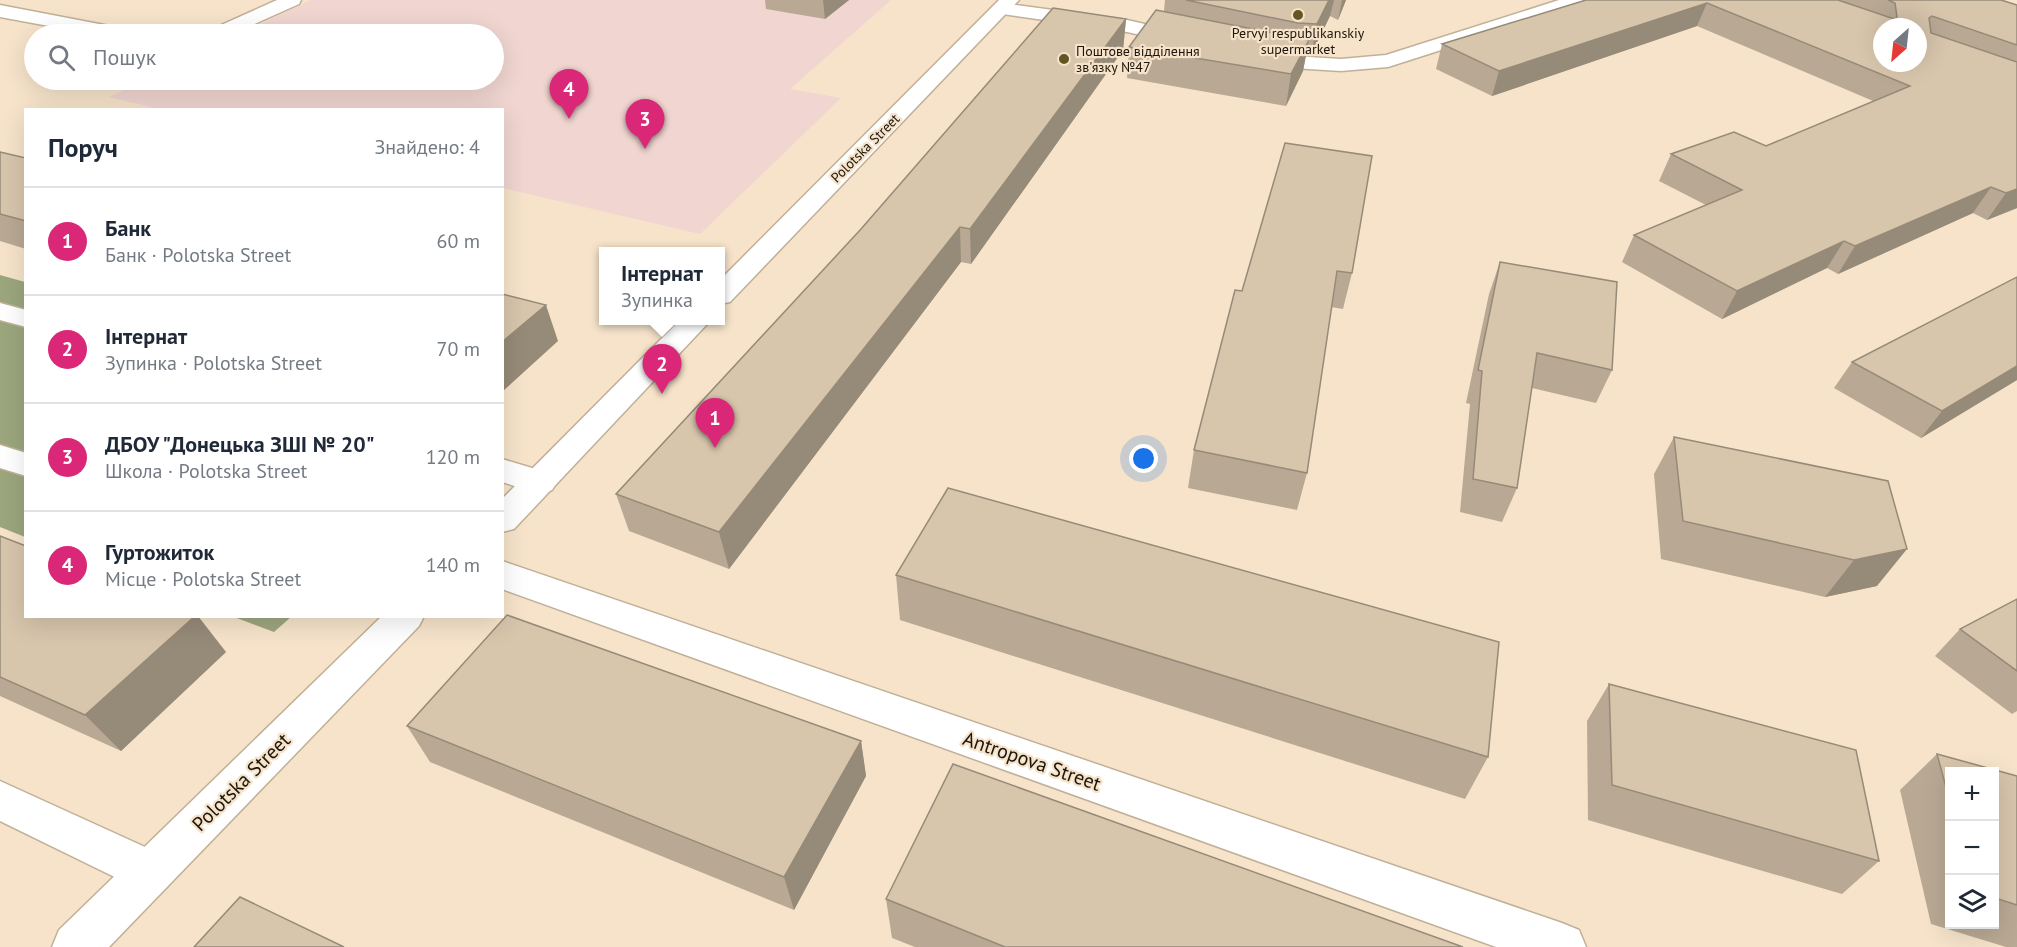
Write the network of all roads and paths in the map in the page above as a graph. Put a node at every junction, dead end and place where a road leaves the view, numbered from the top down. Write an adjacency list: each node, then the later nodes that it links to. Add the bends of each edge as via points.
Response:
1 (292, 0): 6 (main road)
2 (1578, 0): 8 (main road, via 1388,61 1341,65 1292,62)
3 (1006, 5): 7 (main road); 9 (main road, Polotska Street)
4 (0, 11): 5 (main road)
5 (68, 24)
6 (239, 24)
7 (1204, 43)
8 (1237, 50)
9 (725, 291)
10 (0, 310): 11 (main road)
11 (24, 318)
12 (693, 325): 16 (main road)
13 (0, 456): 14 (main road)
14 (24, 464)
15 (504, 471): 16 (main road)
16 (540, 482): 17 (main road)
17 (504, 518)
18 (504, 576): 23 (main road, Antropova Street)
19 (404, 618): 21 (main road, Polotska Street)
20 (0, 800): 21 (main road)
21 (151, 872): 22 (main road, Polotska Street)
22 (76, 947)
23 (1563, 947)

